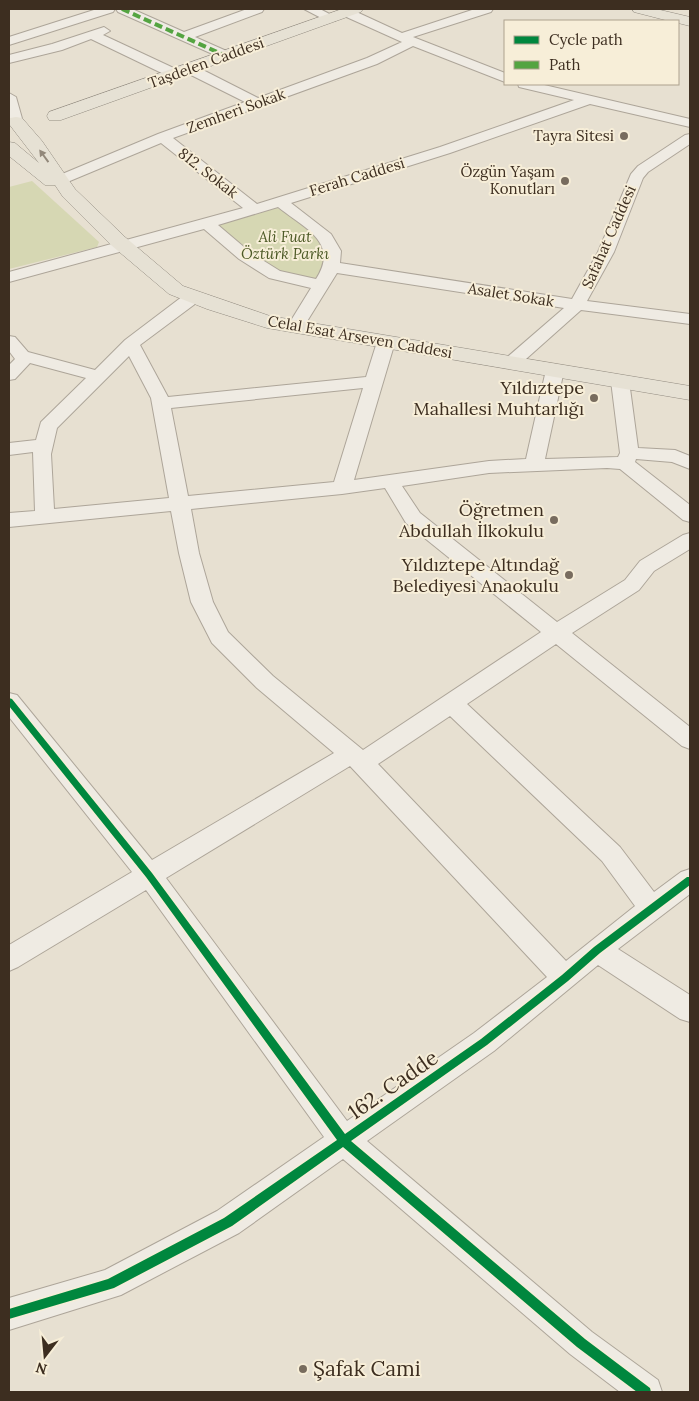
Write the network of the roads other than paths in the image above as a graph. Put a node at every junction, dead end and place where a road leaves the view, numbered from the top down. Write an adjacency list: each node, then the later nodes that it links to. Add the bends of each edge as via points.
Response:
1 (109, 9): 13 (street)
2 (122, 9): 12 (street)
3 (258, 9): 12 (street)
4 (310, 9): 10 (street)
5 (487, 9): 8 (street, Zemheri Sokak)
6 (639, 9): 11 (main road)
7 (681, 9): 9 (main road)
8 (466, 11): 14 (street, Zemheri Sokak)
9 (690, 11)
10 (344, 13): 14 (street); 15 (main road, Taşdelen Caddesi)
11 (690, 22)
12 (184, 37): 15 (street)
13 (9, 40)
14 (407, 40): 18 (street); 22 (street, Zemheri Sokak, via 372,61)
15 (226, 56): 17 (main road, Taşdelen Caddesi)
16 (9, 59): 17 (street, via 98,33)
17 (183, 71): 22 (street); 24 (main road, Taşdelen Caddesi, via 55,116)
18 (504, 78)
19 (528, 85): 21 (street)
20 (9, 97): 24 (street)
21 (587, 100): 23 (street); 30 (street, Ferah Caddesi, via 506,131)
22 (258, 103): 25 (street, Zemheri Sokak)
23 (690, 123)
24 (17, 125): 27 (main road, Taşdelen Caddesi); 29 (main road, one-way to 24)
25 (163, 137): 29 (street, Zemheri Sokak); 31 (street, 812. Sokak)
26 (690, 138): 38 (street, Safahat Caddesi, via 636,177 606,252)
27 (9, 139)
28 (9, 148): 29 (main road, via 45,177)
29 (65, 186): 33 (main road, Celal Esat Arseven Caddesi)
30 (279, 201): 31 (street, Ferah Caddesi); 34 (street, via 325,237 333,251)
31 (254, 208): 32 (street, Ferah Caddesi)
32 (206, 222): 33 (street, Ferah Caddesi); 36 (street, via 245,256 275,275)
33 (124, 246): 35 (street, Ferah Caddesi); 37 (main road, Celal Esat Arseven Caddesi, via 176,290)
34 (332, 267): 36 (street); 38 (street, Asalet Sokak)
35 (9, 277)
36 (320, 285): 40 (street)
37 (193, 297): 40 (main road, Celal Esat Arseven Caddesi, via 266,322); 43 (street)
38 (577, 305): 39 (street, Asalet Sokak); 45 (street, Safahat Caddesi)
39 (690, 319)
40 (295, 327): 42 (main road, Celal Esat Arseven Caddesi)
41 (9, 341): 44 (street)
42 (386, 342): 45 (main road, Celal Esat Arseven Caddesi); 50 (street)
43 (131, 344): 48 (street); 52 (street)
44 (26, 357): 47 (street); 48 (street)
45 (511, 363): 46 (main road, Celal Esat Arseven Caddesi)
46 (555, 370): 49 (main road, Celal Esat Arseven Caddesi); 57 (street)
47 (9, 375)
48 (99, 376): 53 (street, via 48,426)
49 (620, 381): 51 (main road, Celal Esat Arseven Caddesi); 55 (street)
50 (374, 382): 52 (street); 59 (street)
51 (690, 393)
52 (161, 402): 60 (street)
53 (44, 445): 54 (street); 62 (street)
54 (9, 449)
55 (627, 459): 56 (street, via 675,456); 57 (street); 61 (street)
56 (690, 462)
57 (534, 464): 58 (street)
58 (390, 481): 59 (street); 65 (street, via 413,518)
59 (342, 488): 60 (street)
60 (178, 503): 62 (street); 69 (street, via 202,602 220,637 265,682)
61 (690, 515)
62 (45, 516): 63 (street)
63 (9, 520)
64 (690, 540): 65 (street, via 647,566 632,586)
65 (556, 633): 67 (street); 68 (street)
66 (9, 700): 70 (street)
67 (451, 703): 69 (street); 72 (street, via 611,854)
68 (690, 740)
69 (356, 759): 70 (street); 75 (street)
70 (149, 875): 74 (street); 77 (street)
71 (690, 880): 72 (street, 162. Cadde)
72 (652, 909): 73 (street, 162. Cadde)
73 (596, 950): 75 (street, 162. Cadde); 76 (street)
74 (9, 959)
75 (565, 978): 77 (street, 162. Cadde, via 484,1042)
76 (690, 1010)
77 (344, 1140): 78 (street, 162. Cadde, via 228,1222 110,1284); 79 (street, via 581,1343)
78 (9, 1314)
79 (646, 1392)

